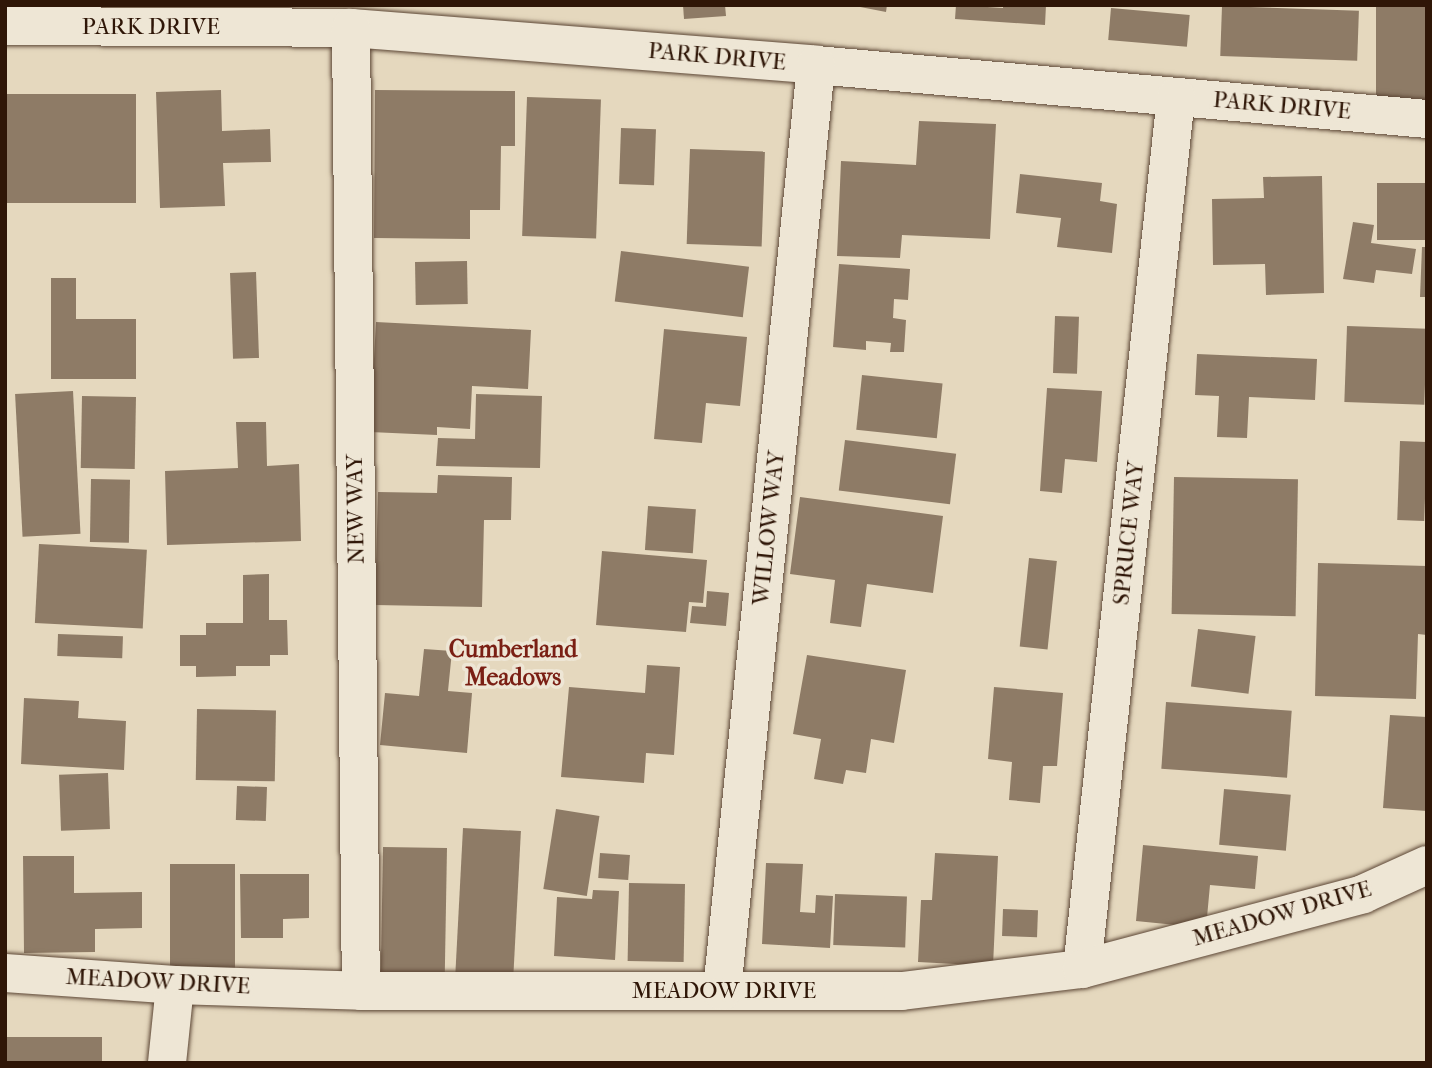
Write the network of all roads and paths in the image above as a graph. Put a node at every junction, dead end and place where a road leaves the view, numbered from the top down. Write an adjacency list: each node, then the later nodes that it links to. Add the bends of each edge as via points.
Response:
1 (5, 26): 2 (street, PARK DRIVE)
2 (351, 28): 3 (street, PARK DRIVE); 10 (street, NEW WAY)
3 (816, 65): 4 (street, PARK DRIVE); 11 (street, WILLOW WAY)
4 (1176, 97): 5 (street, PARK DRIVE); 7 (street, SPRUCE WAY)
5 (1427, 119)
6 (1427, 865): 7 (street, MEADOW DRIVE, via 1363,894)
7 (1082, 969): 11 (street, MEADOW DRIVE, via 902,991)
8 (5, 973): 9 (street, MEADOW DRIVE)
9 (175, 985): 10 (street, MEADOW DRIVE); 12 (street)
10 (361, 991): 11 (street, MEADOW DRIVE)
11 (722, 991)
12 (167, 1063)

